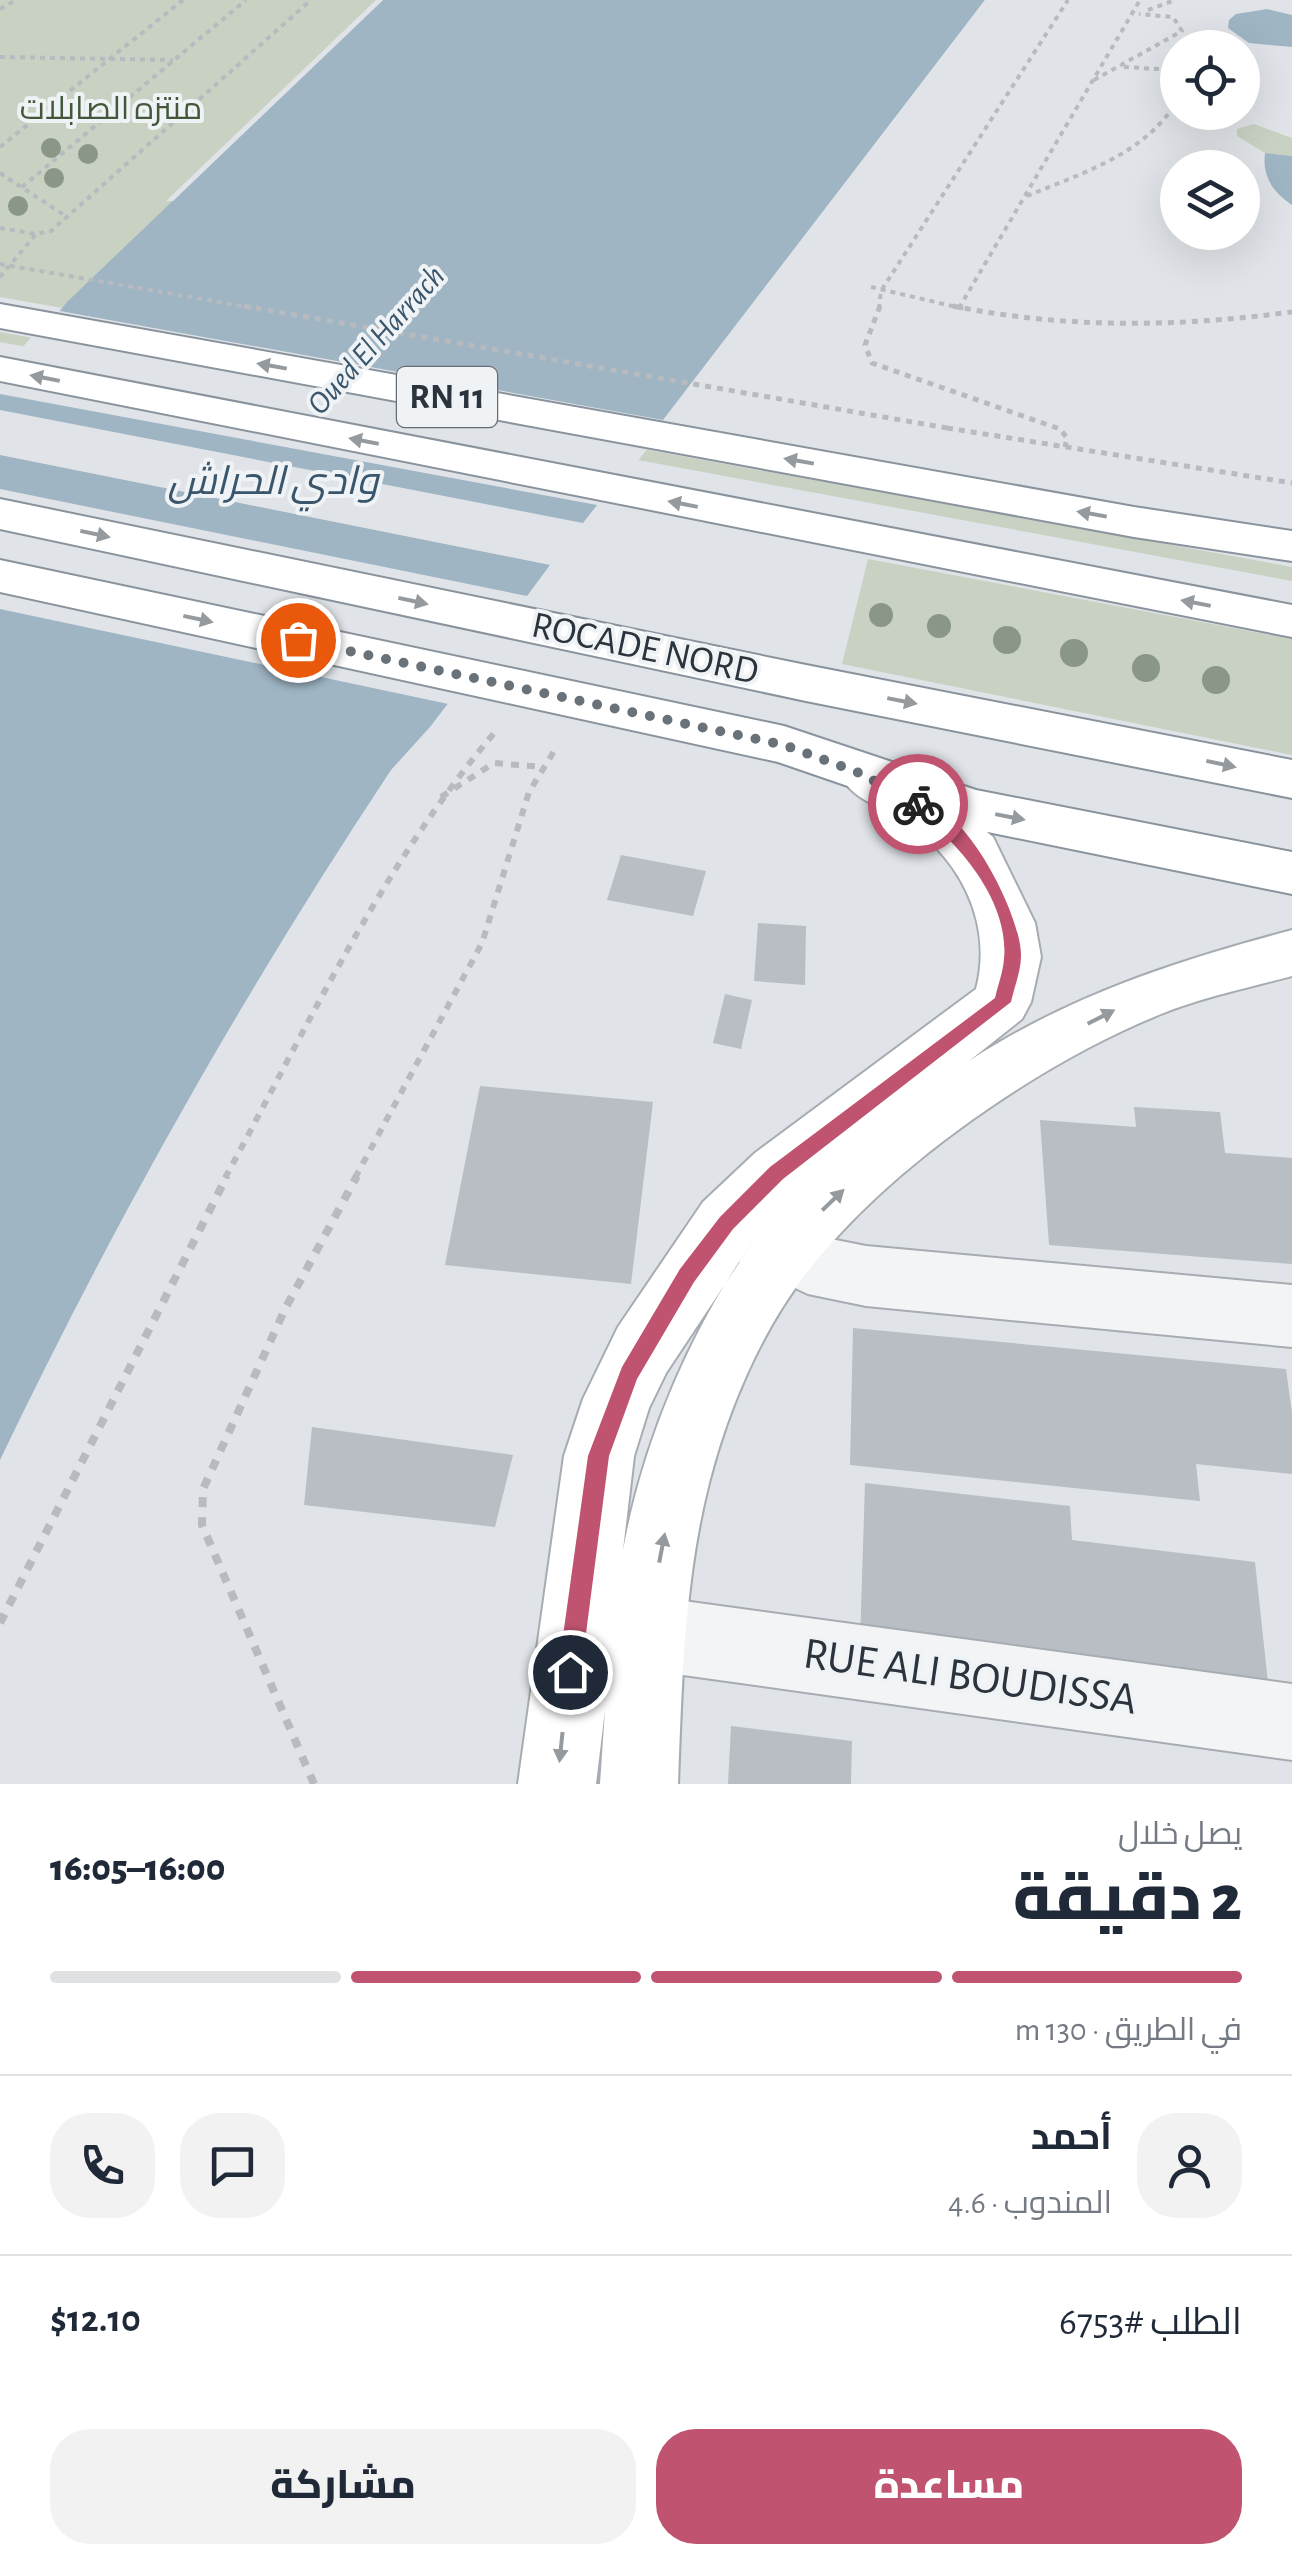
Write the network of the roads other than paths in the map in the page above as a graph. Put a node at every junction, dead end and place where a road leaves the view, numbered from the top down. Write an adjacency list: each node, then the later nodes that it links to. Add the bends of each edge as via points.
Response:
1 (0, 316): 4 (main road, RN 11, one-way to 1)
2 (0, 369): 6 (main road, RN 11, one-way to 2)
3 (0, 514): 8 (main road, ROCADE NORD, one-way to 8)
4 (1292, 546)
5 (0, 576): 7 (main road, one-way to 7, via 784,745)
6 (1292, 620)
7 (857, 772): 9 (main road, one-way to 9, via 972,809); 11 (main road, via 921,806 974,852 1007,923 1013,957 1002,1002 776,1173)
8 (1292, 779)
9 (1292, 873)
10 (1292, 952): 12 (main road, one-way to 10, via 879,1158 1064,1035 1138,998)
11 (726, 1223): 12 (street); 16 (main road, one-way to 16, via 642,1350 598,1456)
12 (783, 1252): 13 (street, via 866,1276); 14 (main road, one-way to 12, via 686,1442 728,1346)
13 (1292, 1316)
14 (648, 1633): 15 (street, RUE ALI BOUDISSA); 17 (main road)
15 (1292, 1722)
16 (557, 1784)
17 (639, 1784)

